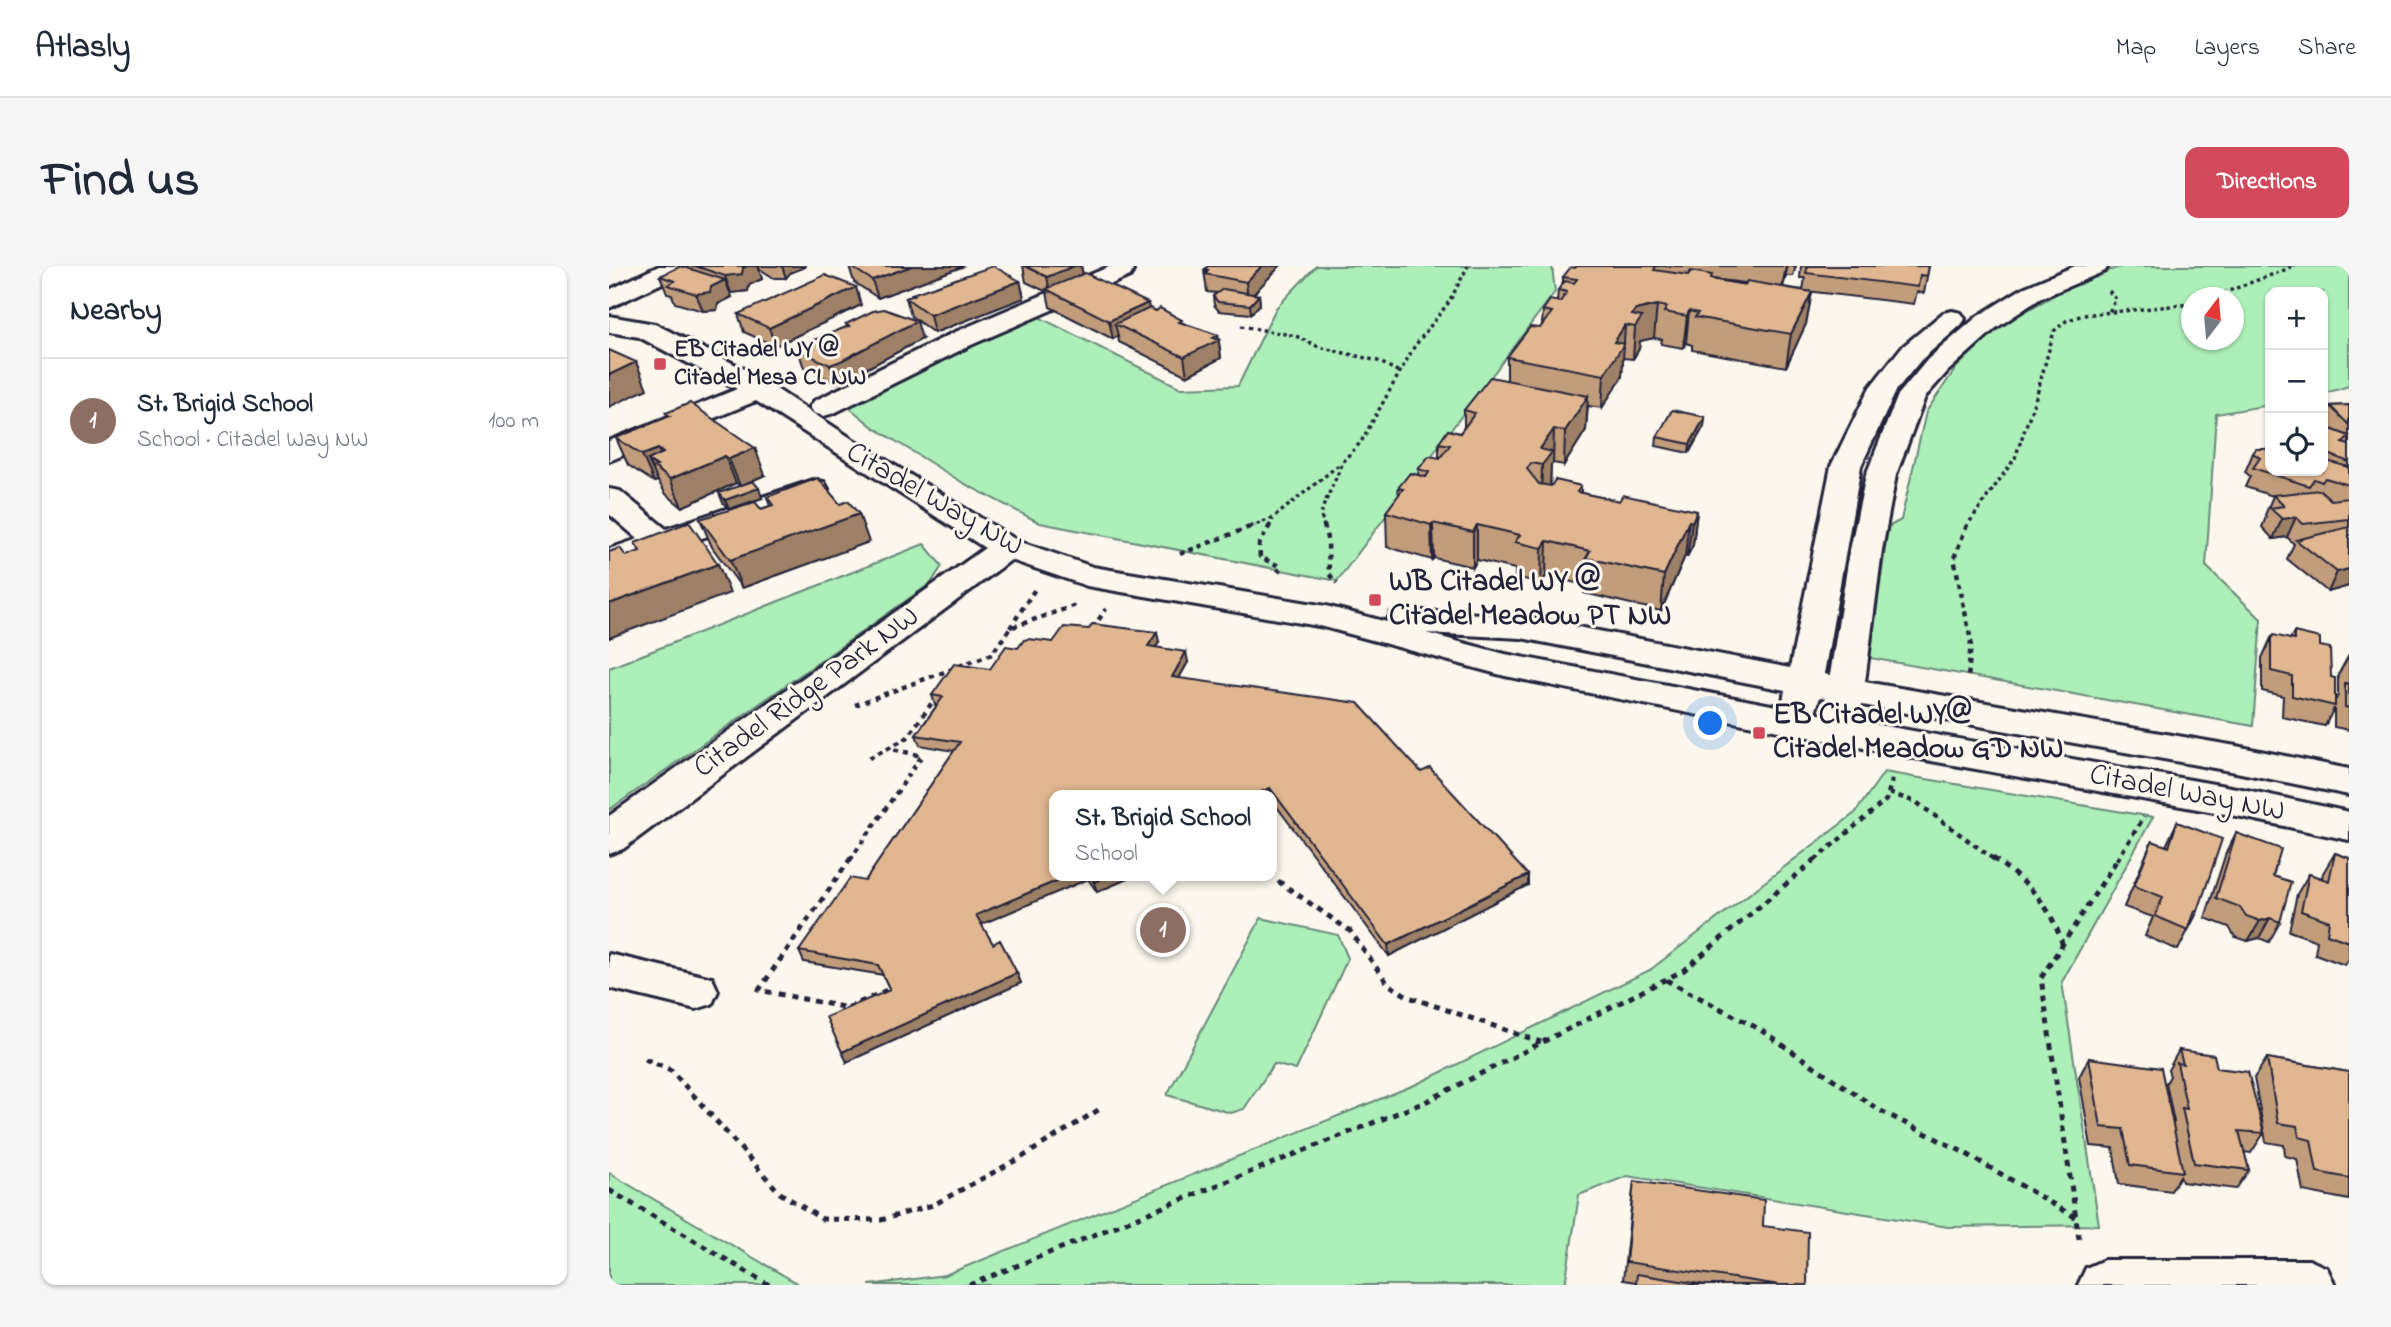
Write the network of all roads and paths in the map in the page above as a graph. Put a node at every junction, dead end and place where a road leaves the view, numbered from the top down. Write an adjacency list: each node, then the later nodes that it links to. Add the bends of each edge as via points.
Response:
1 (679, 266): 9 (street)
2 (1468, 266): 14 (path)
3 (2048, 266): 39 (street, via 1964,309 1900,366 1871,410 1846,467)
4 (2096, 266): 41 (street, via 2032,293 1987,322 1912,395 1881,475)
5 (2295, 266): 7 (path)
6 (1121, 271): 16 (street, via 963,339)
7 (2239, 287)
8 (2115, 294): 11 (path)
9 (609, 300)
10 (2181, 307): 11 (path)
11 (2109, 313): 40 (path, via 2083,315 2054,331 2015,458 1966,526 1954,558 1971,641)
12 (609, 324): 15 (street, Citadel Way NW, via 646,330)
13 (1241, 326): 14 (path, via 1296,336)
14 (1401, 373): 19 (path, via 1361,442)
15 (748, 384): 17 (street); 18 (street); 24 (street, Citadel Way NW)
16 (824, 407)
17 (609, 429)
18 (609, 452)
19 (1344, 460): 22 (path); 28 (path, via 1321,516 1329,574)
20 (813, 489): 23 (street)
21 (609, 498): 23 (street)
22 (1273, 519): 25 (path); 27 (path, via 1259,545 1260,557 1281,568)
23 (660, 541): 26 (street)
24 (1007, 548): 32 (street, Citadel Way NW, via 1087,576); 55 (street, Citadel Ridge Park NW)
25 (1179, 554)
26 (609, 560)
27 (1278, 572)
28 (1337, 583)
29 (1036, 589): 33 (path)
30 (1087, 601): 33 (path)
31 (1108, 606): 34 (path)
32 (1326, 617): 39 (street, Citadel Way NW, via 1521,627); 44 (street, Citadel Way NW, via 1505,665)
33 (1010, 628): 35 (path)
34 (1089, 634)
35 (992, 654): 36 (path); 37 (path)
36 (1005, 657)
37 (959, 666): 38 (path); 43 (path)
38 (953, 675)
39 (1805, 682): 41 (street, Citadel Way NW); 44 (street)
40 (1968, 686)
41 (1846, 690): 45 (street); 48 (street, Citadel Way NW)
42 (939, 693): 46 (path, via 907,738)
43 (844, 708)
44 (1797, 722): 45 (street, Citadel Way NW)
45 (1840, 729): 52 (street, Citadel Way NW)
46 (888, 748): 47 (path); 60 (path, via 922,755 759,990 848,1008)
47 (869, 758)
48 (2236, 759): 50 (street, Citadel Way NW); 52 (street)
49 (1896, 764): 51 (path)
50 (2349, 782)
51 (1889, 793): 57 (path, via 1916,802 2019,877 2042,899); 59 (path, via 1684,970)
52 (2242, 803): 54 (street, Citadel Way NW)
53 (2148, 811): 57 (path)
54 (2349, 826)
55 (609, 839)
56 (1279, 881): 62 (path, via 1350,931 1388,984 1409,997)
57 (2062, 944): 66 (path, via 2041,978)
58 (609, 971): 61 (street)
59 (1665, 979): 62 (path); 66 (path, via 1759,1029 1878,1110 1965,1153)
60 (887, 990)
61 (697, 991)
62 (1541, 1042): 69 (path, via 1426,1102)
63 (645, 1059): 64 (path, via 671,1070 781,1193 821,1219 881,1220 933,1205)
64 (1103, 1107)
65 (609, 1190): 68 (path)
66 (2075, 1217): 67 (path)
67 (2079, 1239)
68 (769, 1285)
69 (969, 1285)
70 (2104, 1285): 71 (street)
71 (2309, 1285)

